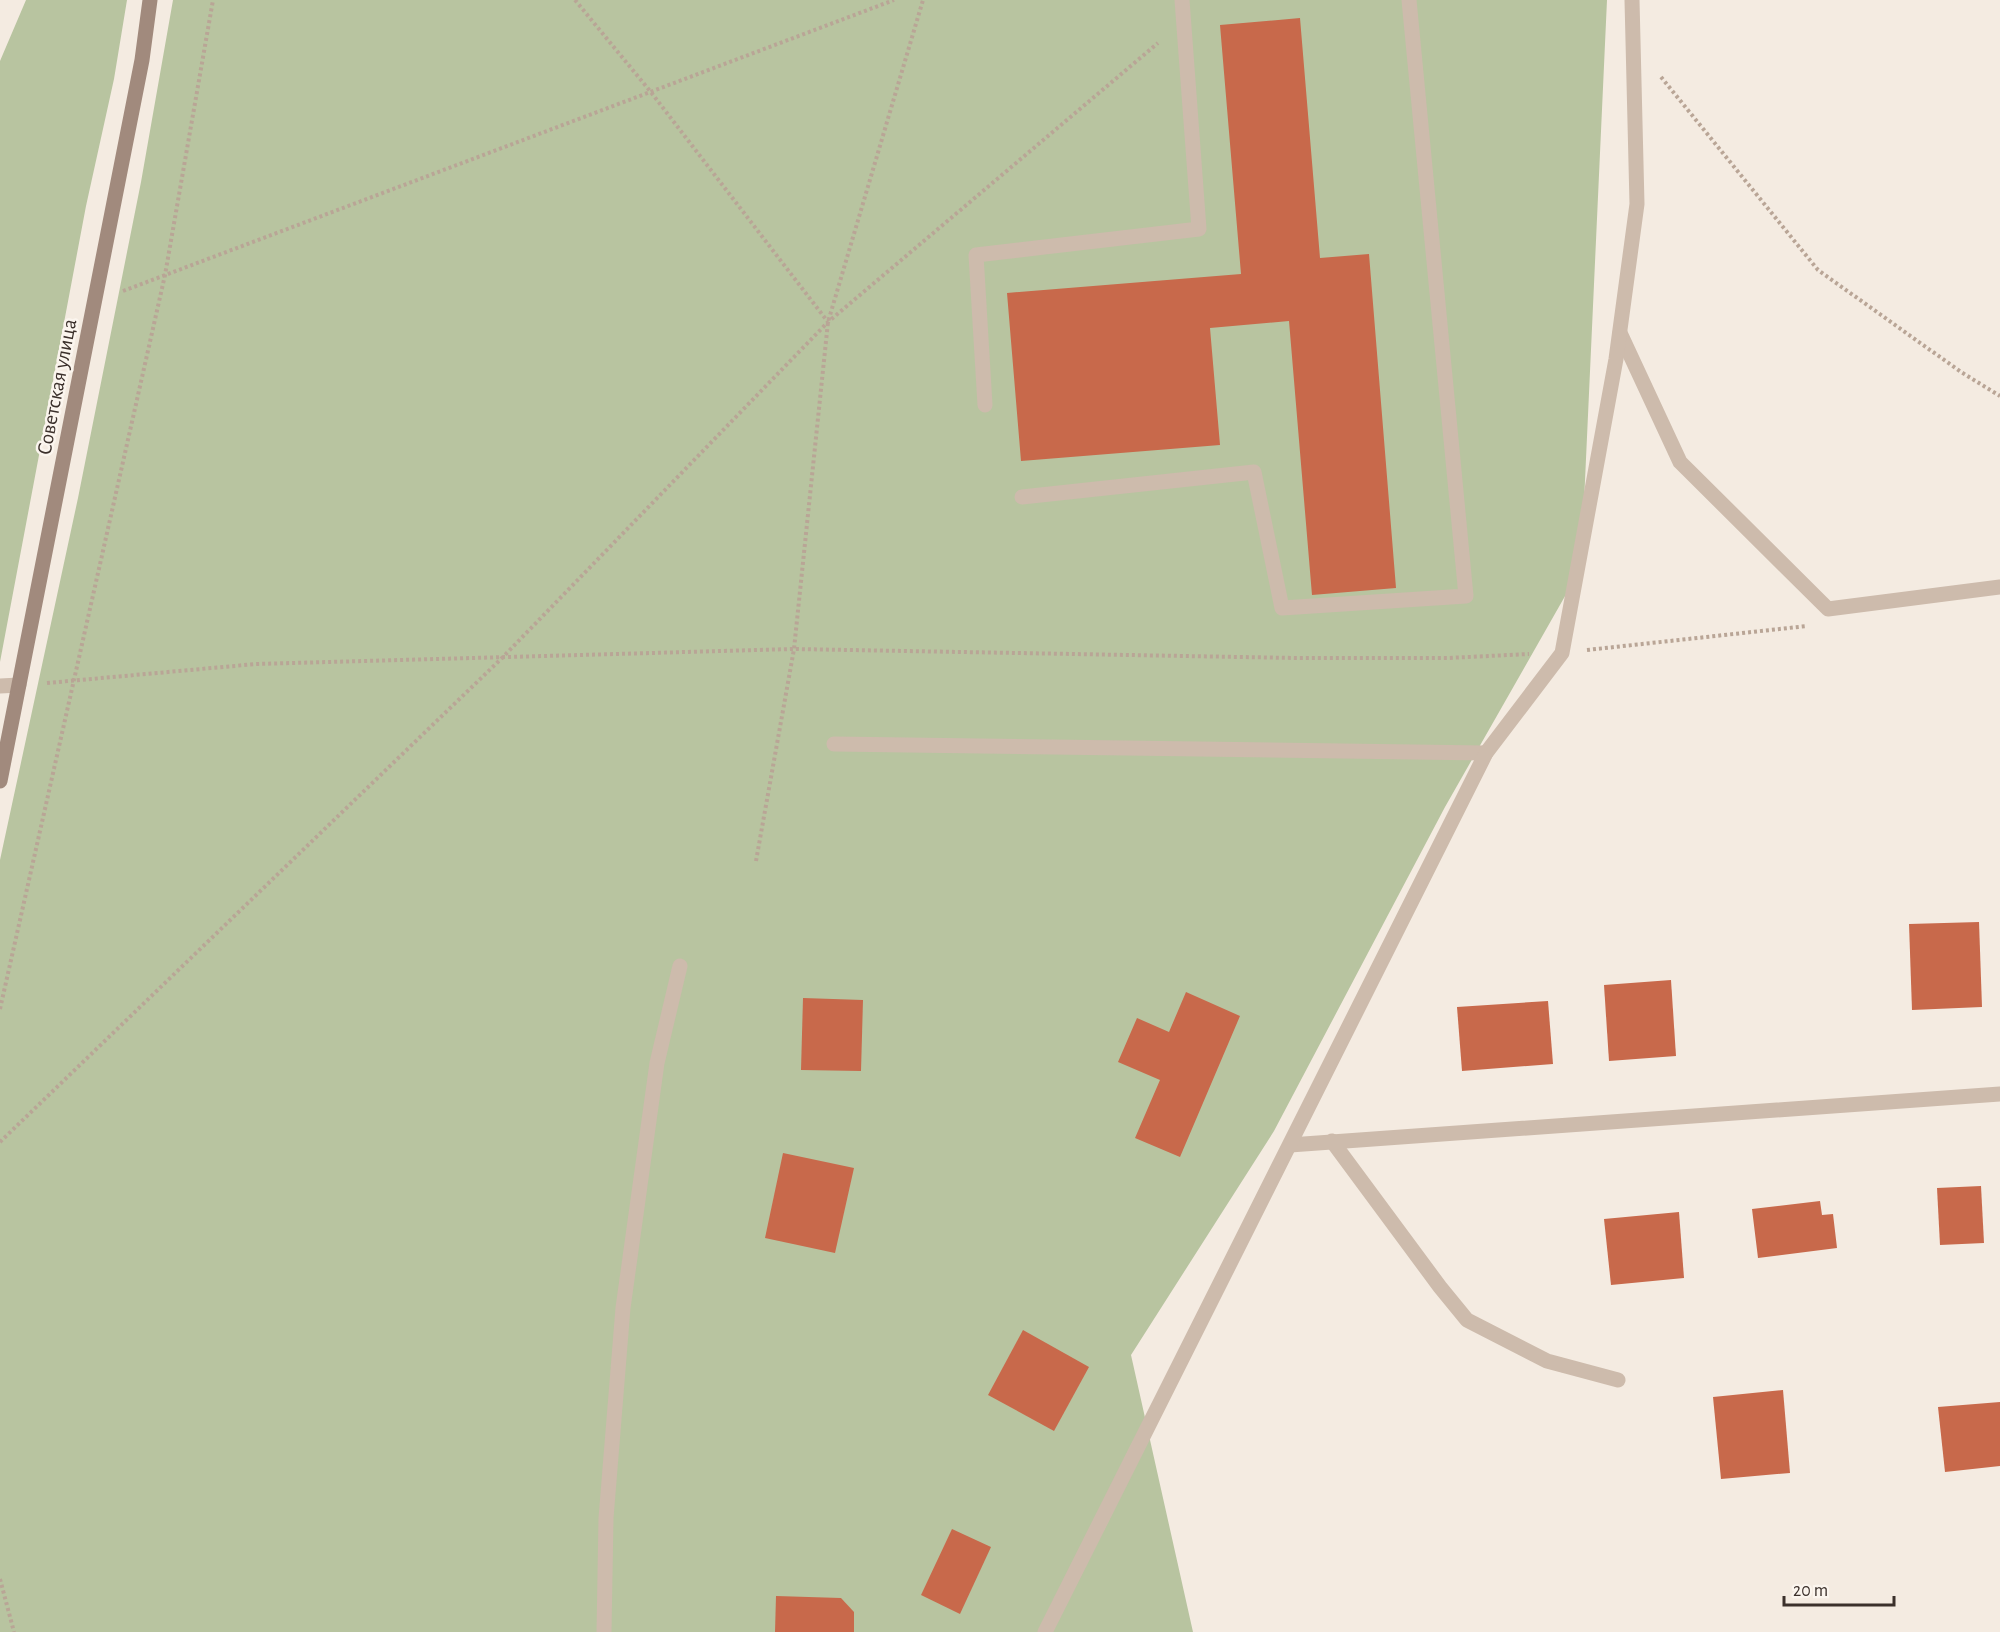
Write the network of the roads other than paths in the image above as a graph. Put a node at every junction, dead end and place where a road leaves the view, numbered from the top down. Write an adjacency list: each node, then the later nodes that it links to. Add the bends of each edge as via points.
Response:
1 (150, 0): 9 (main road, Советская улица, via 142,60)
2 (1182, 0): 6 (lane, via 1198,229 976,255)
3 (1409, 0): 7 (lane, via 1466,596 1282,608 1254,472)
4 (1632, 0): 5 (lane, via 1637,204)
5 (1620, 333): 8 (lane, via 1680,462 1828,609); 12 (lane, via 1562,653)
6 (986, 405)
7 (1022, 497)
8 (2000, 587)
9 (19, 685): 10 (lane); 13 (main road, Советская улица)
10 (0, 686)
11 (834, 744): 12 (lane)
12 (1486, 753): 17 (lane)
13 (0, 781)
14 (680, 966): 19 (lane, via 657,1063 623,1308 606,1518)
15 (2000, 1094): 16 (lane)
16 (1332, 1141): 17 (lane); 18 (lane, via 1467,1320 1547,1361)
17 (1290, 1145): 20 (lane)
18 (1618, 1380)
19 (604, 1632)
20 (1045, 1632)

